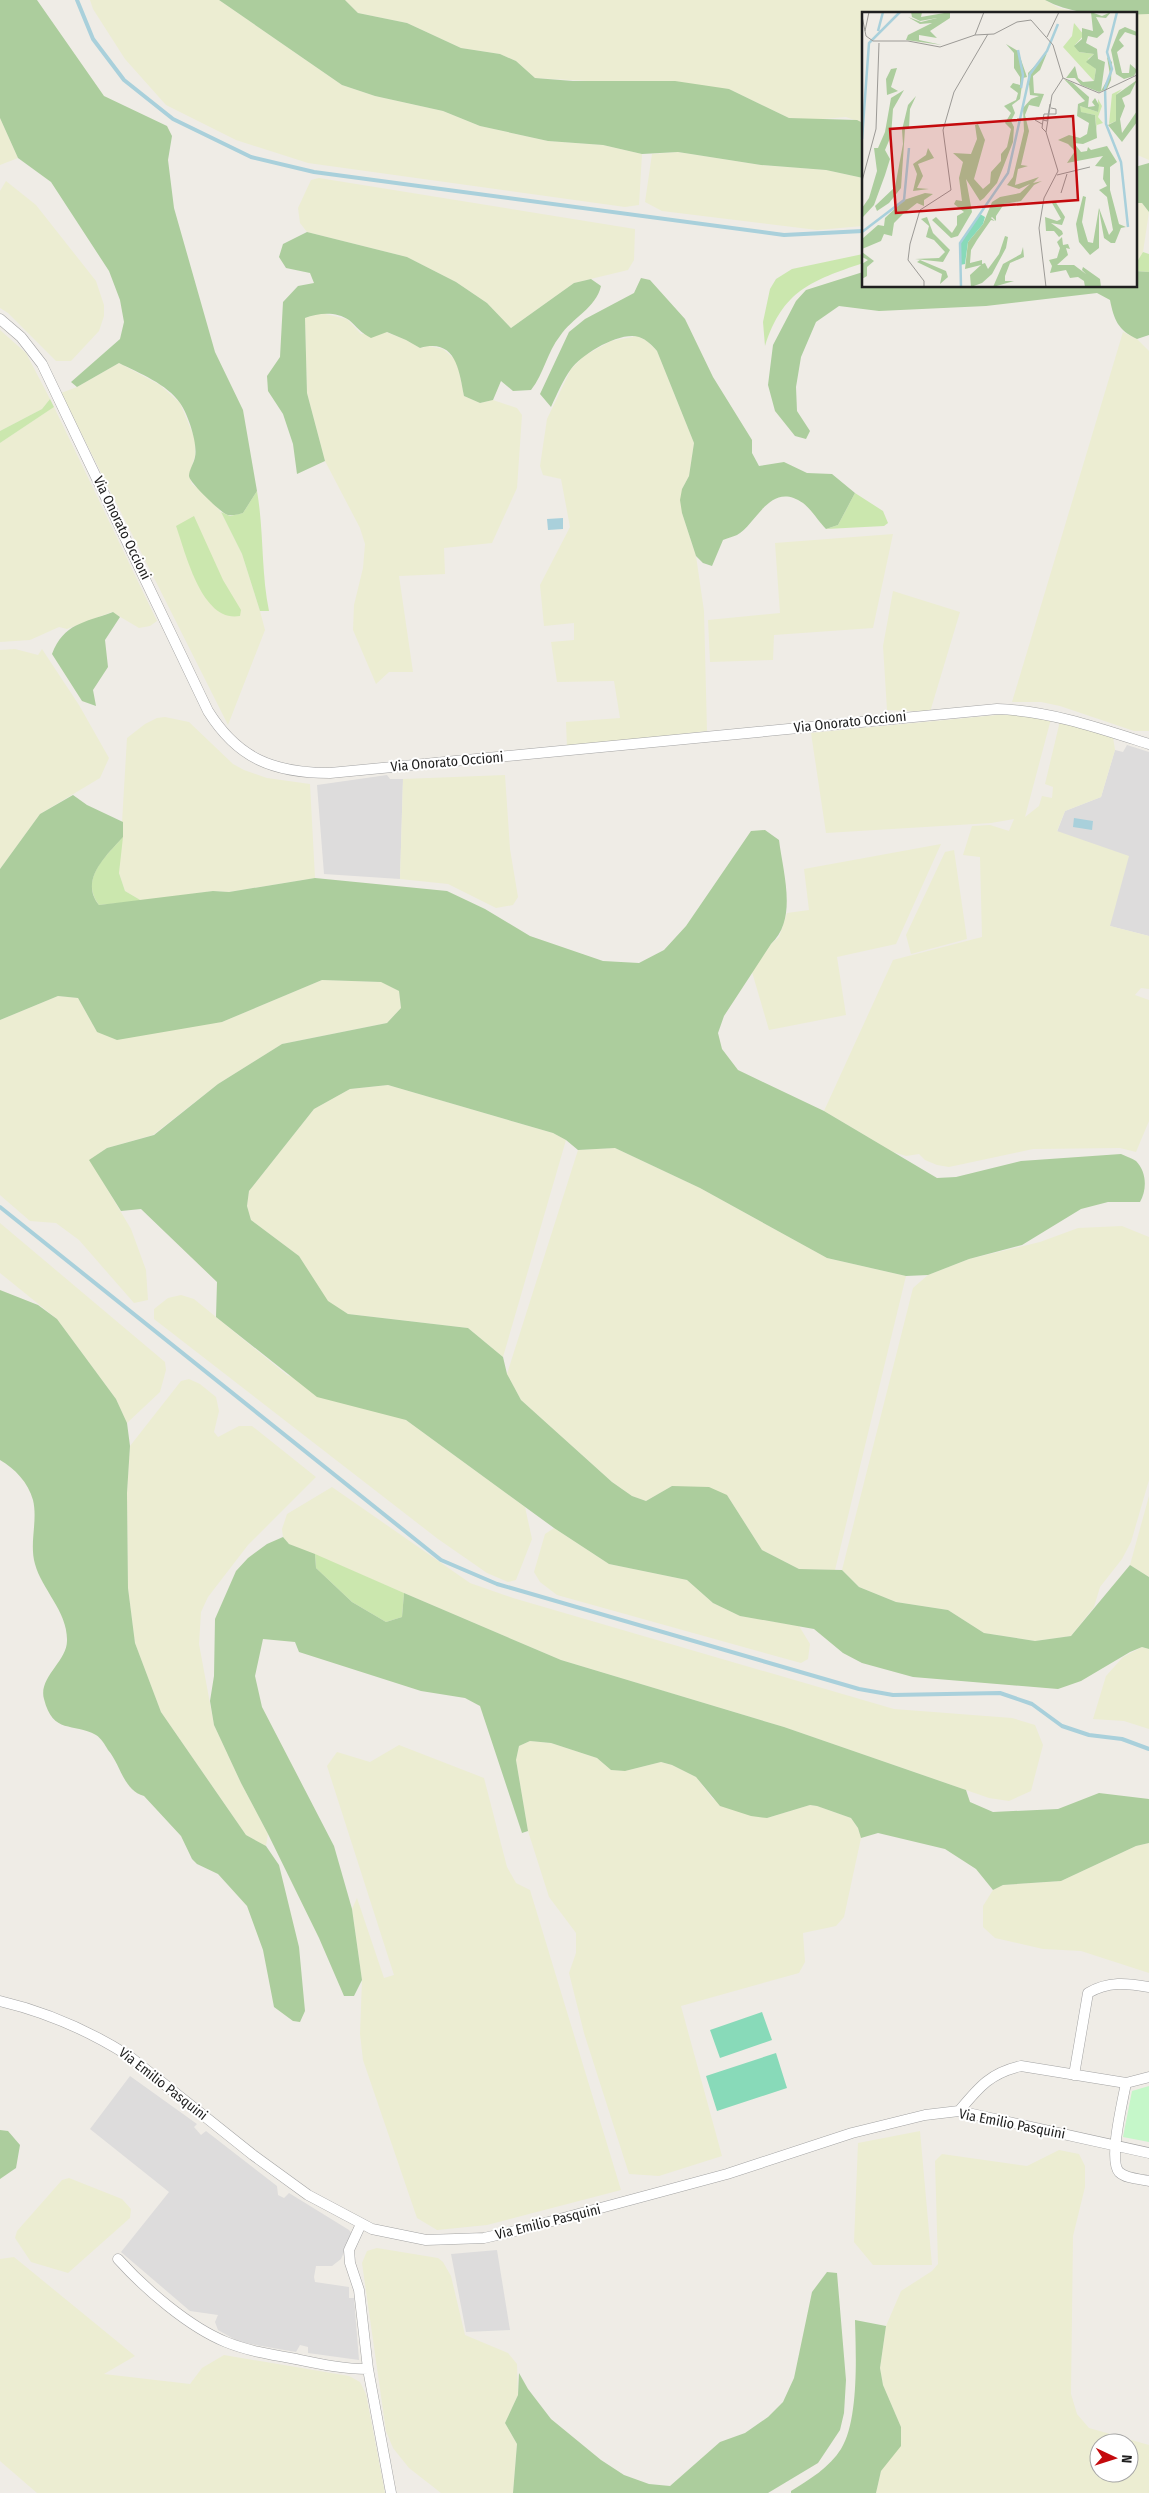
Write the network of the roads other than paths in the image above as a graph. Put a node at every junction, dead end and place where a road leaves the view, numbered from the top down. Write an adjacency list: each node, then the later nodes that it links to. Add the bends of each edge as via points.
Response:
1 (0, 319): 2 (street, Via Onorato Occioni, via 21,337 42,364 208,711 238,748 262,763 300,772 330,773 997,709 1025,710 1068,718)
2 (1149, 744)
3 (1149, 1987): 5 (street, via 1112,1983 1088,1993)
4 (0, 2001): 12 (street, Via Emilio Pasquini, via 56,2017 116,2048 308,2195)
5 (1074, 2074): 7 (street); 8 (street, via 1021,2066 1005,2069 984,2082)
6 (1149, 2077): 7 (street)
7 (1126, 2083): 9 (street)
8 (959, 2111): 9 (street, Via Emilio Pasquini); 12 (street, Via Emilio Pasquini, via 924,2115 852,2133 727,2174 484,2238 426,2240 393,2235)
9 (1116, 2145): 10 (street, Via Emilio Pasquini); 11 (street, via 1119,2172)
10 (1149, 2153)
11 (1149, 2181)
12 (361, 2224): 14 (street, via 349,2250 359,2290)
13 (118, 2259): 14 (street, via 155,2296 225,2342 346,2369)
14 (368, 2369): 15 (street)
15 (391, 2493)

